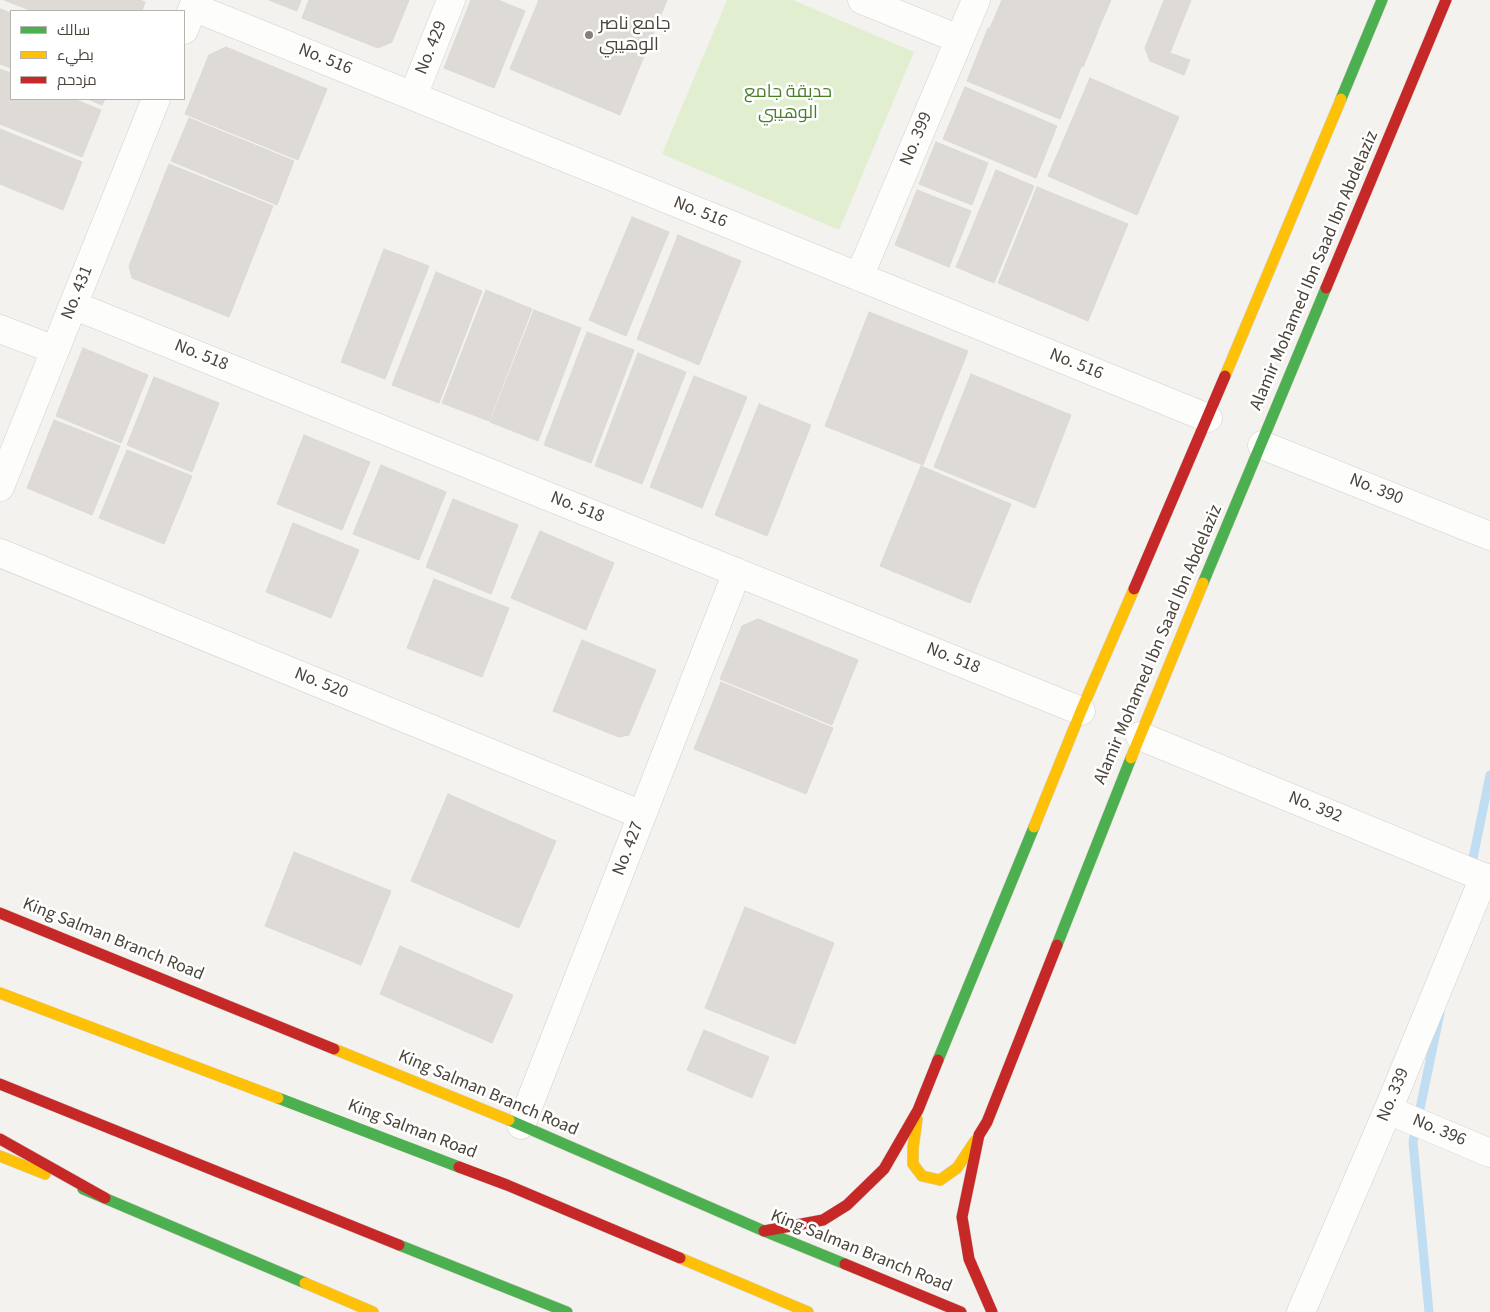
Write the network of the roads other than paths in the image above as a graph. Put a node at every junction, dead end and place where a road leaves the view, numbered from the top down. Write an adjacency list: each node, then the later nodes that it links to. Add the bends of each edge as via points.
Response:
1 (452, 0): 8 (street, No. 429)
2 (862, 0): 7 (street)
3 (976, 0): 7 (street, No. 399)
4 (1382, 0): 14 (main road)
5 (1446, 0): 15 (main road, Alamir Mohamed Ibn Saad Ibn Abdelaziz)
6 (191, 12): 8 (street, No. 516)
7 (959, 39): 10 (street, No. 399)
8 (414, 96): 10 (street, No. 516)
9 (156, 100): 11 (street, No. 431)
10 (859, 277): 14 (street, No. 516)
11 (73, 305): 13 (street, No. 431); 19 (street, No. 518)
12 (0, 329): 13 (street)
13 (55, 350): 16 (street, No. 431)
14 (1208, 418): 20 (main road)
15 (1262, 445): 17 (street, No. 390); 21 (main road, Alamir Mohamed Ibn Saad Ibn Abdelaziz)
16 (0, 487)
17 (1490, 536)
18 (0, 553): 22 (street, No. 520)
19 (737, 572): 20 (street, No. 518); 22 (street, No. 427)
20 (1081, 711): 27 (main road)
21 (1140, 736): 23 (street, No. 392); 30 (main road, Alamir Mohamed Ibn Saad Ibn Abdelaziz, via 987,1122)
22 (642, 815): 29 (street, No. 427)
23 (1487, 879): 28 (street, No. 339)
24 (0, 913): 29 (main road, King Salman Branch Road)
25 (0, 993): 38 (main road, King Salman Road, via 507,1185)
26 (0, 1084): 37 (main road)
27 (918, 1110): 30 (main road, via 913,1148 914,1164 922,1176 940,1180 957,1168); 35 (main road, via 884,1169 847,1205 823,1220)
28 (1388, 1110): 32 (street, No. 396); 41 (street, No. 339)
29 (521, 1125): 35 (main road, King Salman Branch Road)
30 (979, 1135): 40 (main road, Alamir Mohamed Ibn Saad Ibn Abdelaziz, via 962,1217 968,1259)
31 (0, 1139): 34 (main road)
32 (1490, 1153)
33 (0, 1156): 34 (main road)
34 (105, 1198): 36 (main road)
35 (764, 1232): 39 (main road, King Salman Branch Road)
36 (373, 1312)
37 (567, 1312)
38 (808, 1312)
39 (961, 1312)
40 (992, 1312)
41 (1301, 1312)

